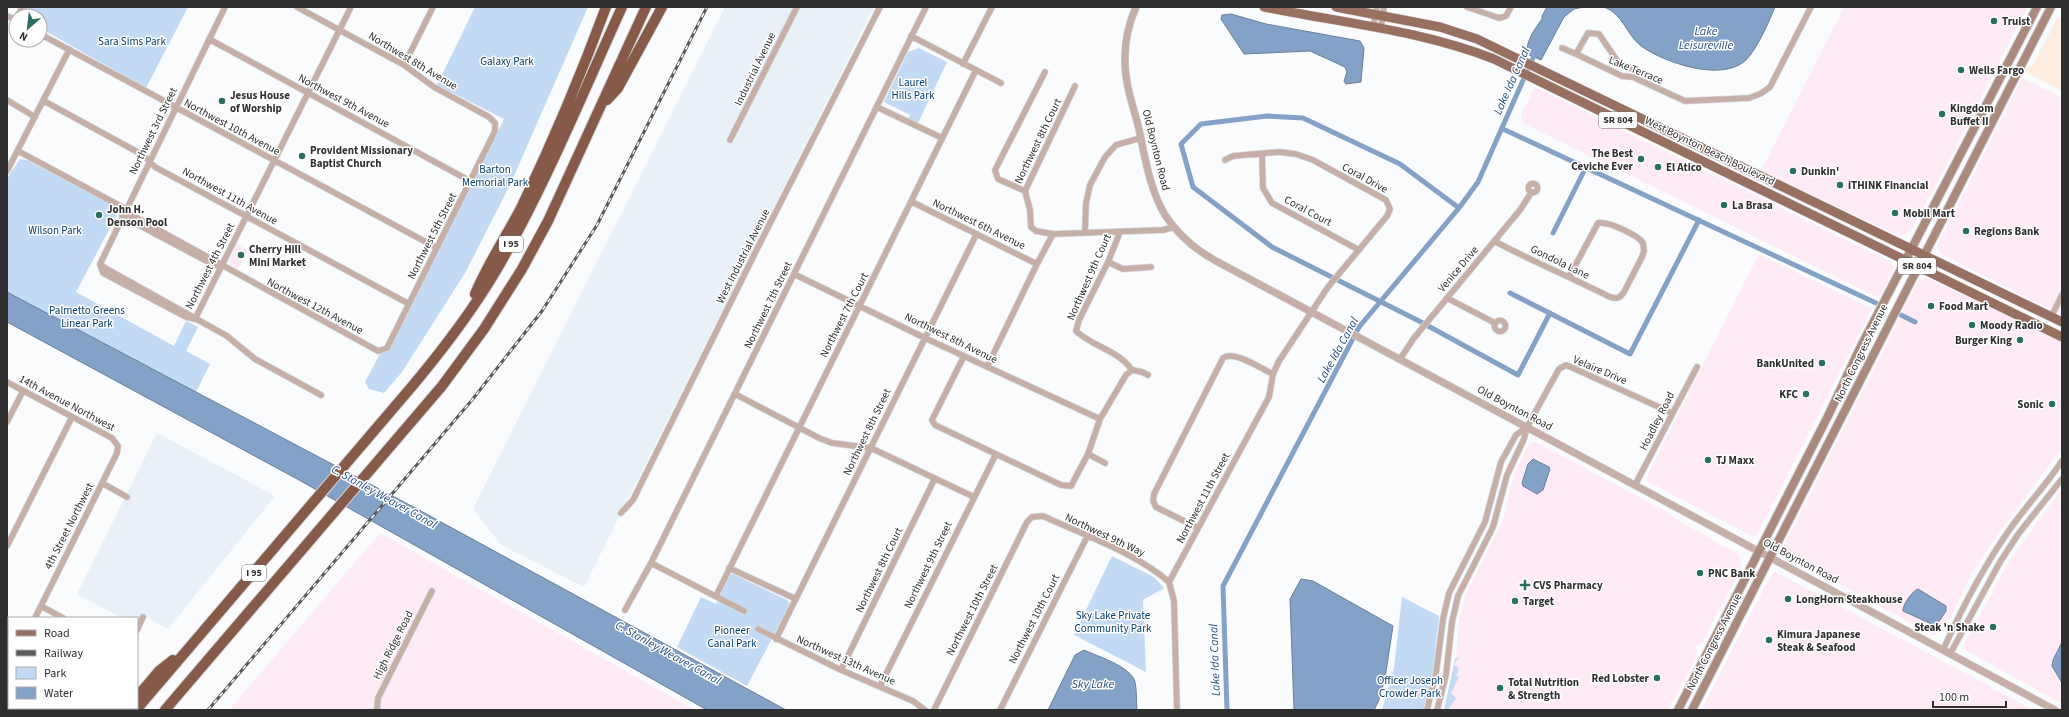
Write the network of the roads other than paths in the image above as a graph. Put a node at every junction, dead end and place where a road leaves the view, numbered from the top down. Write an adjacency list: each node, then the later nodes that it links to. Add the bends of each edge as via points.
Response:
1 (225, 7): 26 (street, Northwest 3rd Street)
2 (297, 7): 23 (street, Northwest 8th Avenue)
3 (351, 7): 23 (street, Northwest 4th Street)
4 (433, 7): 31 (street)
5 (606, 7): 91 (highway, via 566,110 517,215 481,279)
6 (622, 7): 91 (highway, I 95, via 522,224)
7 (646, 7): 40 (highway, I 95)
8 (662, 7): 40 (highway, via 618,88)
9 (797, 7): 50 (street, Industrial Avenue)
10 (880, 7): 132 (street, West Industrial Avenue, via 633,500)
11 (926, 7): 24 (street, Northwest 7th Street)
12 (992, 7): 30 (street)
13 (1136, 7): 49 (street, Old Boynton Road, via 1128,32 1125,58)
14 (1264, 7): 22 (main road, West Boynton Beach Boulevard / SR 804)
15 (1336, 7): 21 (main road, West Boynton Beach Boulevard / SR 804)
16 (1467, 7): 17 (street, via 1499,18 1506,16)
17 (1511, 7)
18 (1811, 7): 29 (street, Lake Terrace, via 1770,86 1749,98 1694,102 1682,100)
19 (2037, 7): 42 (main road, North Congress Avenue)
20 (2051, 7): 47 (main road, North Congress Avenue)
21 (1380, 11): 22 (street); 58 (main road, West Boynton Beach Boulevard / SR 804, via 1477,39)
22 (1377, 28): 60 (main road, West Boynton Beach Boulevard / SR 804, via 1453,44 1494,59)
23 (339, 30): 31 (street, Northwest 8th Avenue); 37 (street, Northwest 4th Street)
24 (911, 36): 30 (street); 41 (street, Northwest 7th Street)
25 (48, 38): 28 (street, Northwest 10th Avenue)
26 (209, 39): 37 (street, Northwest 9th Avenue); 43 (street, Northwest 3rd Street)
27 (1562, 48): 29 (street)
28 (69, 50): 39 (street); 43 (street, Northwest 10th Avenue)
29 (1576, 54): 34 (street, Lake Terrace, via 1586,34 1596,33 1601,36 1618,62)
30 (963, 64): 32 (street)
31 (404, 65): 45 (street, Northwest 8th Avenue, via 434,87 489,117)
32 (976, 70): 35 (street); 48 (street, Northwest 7th Court)
33 (1045, 72): 62 (street, via 995,170 998,179)
34 (1646, 76)
35 (1001, 83)
36 (1075, 86): 62 (street, Northwest 8th Court)
37 (307, 93): 56 (street, Northwest 4th Street); 59 (street, Northwest 9th Avenue)
38 (7, 100): 44 (street)
39 (44, 101): 44 (street); 55 (street, Northwest 11th Avenue, via 143,155)
40 (601, 105): 161 (highway, I 95, via 548,221 504,299 453,373)
41 (877, 107): 48 (street); 84 (street, Northwest 7th Street)
42 (1985, 107): 46 (main road, North Congress Avenue); 47 (main road)
43 (176, 108): 55 (street, Northwest 3rd Street); 56 (street, Northwest 10th Avenue)
44 (35, 117): 52 (street)
45 (495, 123): 59 (street, Northwest 5th Street, via 495,131)
46 (1974, 130): 51 (main road); 75 (main road, North Congress Avenue)
47 (1989, 130): 51 (main road, North Congress Avenue)
48 (942, 138): 65 (street, Northwest 7th Court)
49 (1141, 138): 68 (street, Old Boynton Road, via 1152,188); 69 (street, via 1116,145 1105,157 1090,185 1086,203)
50 (730, 140)
51 (1980, 146): 77 (main road, North Congress Avenue)
52 (18, 152): 57 (street); 66 (street, Northwest 12th Avenue)
53 (1262, 154): 54 (street, Coral Drive, via 1233,156); 76 (street, Coral Court, via 1263,188 1272,202); 76 (street, Coral Drive, via 1288,152 1305,156 1386,200 1390,206 1389,213)
54 (1225, 160)
55 (149, 161): 66 (street, Northwest 3rd Street); 67 (street, Northwest 11th Avenue, via 155,167)
56 (275, 161): 67 (street, Northwest 4th Street); 74 (street, Northwest 10th Avenue)
57 (7, 171)
58 (1766, 179): 60 (main road); 61 (main road, West Boynton Beach Boulevard / SR 804)
59 (470, 181): 74 (street, Northwest 5th Street)
60 (1749, 184): 64 (main road, West Boynton Beach Boulevard / SR 804)
61 (1783, 187): 64 (main road); 75 (main road, West Boynton Beach Boulevard / SR 804)
62 (1025, 191): 71 (street, Northwest 8th Court, via 1031,227 1036,231)
63 (1531, 192): 73 (street, Venice Drive, via 1520,210)
64 (1767, 192): 78 (main road, West Boynton Beach Boulevard / SR 804)
65 (912, 202): 72 (street, Northwest 6th Avenue); 89 (street, Northwest 7th Court)
66 (124, 212): 81 (street, Northwest 12th Avenue, via 212,264); 93 (street, Northwest 3rd Street, via 100,264 158,300 188,313)
67 (246, 216): 81 (street, Northwest 4th Street); 88 (street, Northwest 11th Avenue)
68 (1174, 227): 70 (street, Northwest 8th Court); 90 (street, Old Boynton Road, via 1209,257)
69 (1085, 232): 70 (street, Northwest 8th Court); 71 (street, Northwest 8th Court)
70 (1120, 232): 79 (street, Northwest 9th Court)
71 (1053, 234): 80 (street)
72 (976, 235): 80 (street, Northwest 6th Avenue); 97 (street, Northwest 8th Street)
73 (1494, 241): 85 (street, Gondola Lane); 87 (street, Venice Drive)
74 (437, 248): 88 (street, Northwest 5th Street)
75 (1911, 249): 77 (main road, West Boynton Beach Boulevard / SR 804); 78 (main road, North Congress Avenue)
76 (1359, 250): 90 (street, Coral Drive, via 1328,286)
77 (1924, 255): 82 (main road, North Congress Avenue); 92 (main road, West Boynton Beach Boulevard / SR 804)
78 (1906, 260): 82 (main road, West Boynton Beach Boulevard / SR 804); 111 (main road, North Congress Avenue)
79 (1108, 262): 83 (street, via 1123,269); 103 (street, Northwest 9th Court, via 1076,331 1083,338 1125,360)
80 (1037, 264): 101 (street)
81 (221, 266): 93 (street, Northwest 4th Street); 98 (street, Northwest 12th Avenue)
82 (1918, 266): 96 (main road, West Boynton Beach Boulevard / SR 804); 119 (main road, North Congress Avenue)
83 (1151, 267)
84 (794, 274): 89 (street, Northwest 8th Avenue); 109 (street, Northwest 7th Street)
85 (1569, 278): 85 (street, Gondola Lane, via 1595,227 1601,222 1638,238 1644,247 1624,292 1618,298 1610,297)
86 (2062, 295): 92 (street)
87 (1447, 298): 95 (street); 100 (street, Venice Drive)
88 (409, 304): 98 (street, Northwest 5th Street, via 386,348)
89 (859, 306): 97 (street, Northwest 8th Avenue); 115 (street, Northwest 7th Court)
90 (1312, 312): 100 (street, Old Boynton Road); 104 (street, Northwest 11th Street)
91 (468, 315): 154 (highway, I 95, via 429,366)
92 (2051, 317): 94 (main road, West Boynton Beach Boulevard / SR 804)
93 (195, 319): 108 (street, via 227,336 255,359)
94 (2062, 322)
95 (1495, 324)
96 (2062, 337)
97 (925, 338): 99 (street, Northwest 8th Avenue); 120 (street, Northwest 8th Street)
98 (378, 351)
99 (964, 356): 101 (street, Northwest 8th Avenue); 121 (street, via 932,420 935,426)
100 (1400, 359): 116 (street, Old Boynton Road)
101 (987, 367): 113 (street, Northwest 8th Avenue)
102 (1697, 367): 110 (street, Hoadley Road)
103 (1132, 370): 105 (street); 113 (street, via 1126,375)
104 (1273, 374): 134 (street, Northwest 11th Street, via 1269,397); 134 (street, via 1236,356 1226,356 1221,361 1154,494 1153,501 1156,507)
105 (1148, 375)
106 (7, 382): 107 (street, 14th Avenue Northwest)
107 (23, 390): 112 (street, 14th Avenue Northwest); 114 (street)
108 (321, 394)
109 (735, 394): 115 (street); 139 (street, Northwest 7th Street)
110 (1672, 413): 116 (street, Velaire Drive, via 1566,365 1557,372); 129 (street, Hoadley Road)
111 (1828, 416): 117 (main road, North Congress Avenue); 119 (main road)
112 (72, 417): 118 (street, 14th Avenue Northwest); 136 (street)
113 (1100, 419): 122 (street)
114 (7, 422)
115 (799, 427): 120 (street, via 832,443); 140 (street, Northwest 7th Court)
116 (1527, 427): 129 (street, Old Boynton Road); 167 (street, via 1516,435 1503,458 1495,479 1485,522 1449,593 1442,619 1437,668); 168 (street, via 1507,475 1493,526 1458,596 1452,622 1446,675)
117 (1819, 433): 123 (main road); 137 (main road, North Congress Avenue)
118 (117, 443): 128 (street, 4th Street Northwest, via 117,453)
119 (1828, 444): 123 (main road, North Congress Avenue)
120 (871, 448): 127 (street); 144 (street, Northwest 8th Street)
121 (996, 454): 122 (street, via 1061,485 1071,486); 131 (street, Northwest 9th Street)
122 (1088, 454): 125 (street)
123 (1821, 457): 138 (main road, North Congress Avenue)
124 (2062, 461): 155 (street, via 1991,557)
125 (1105, 463)
126 (2062, 479): 156 (street, via 2019,533 2000,562)
127 (934, 480): 131 (street); 157 (street, Northwest 8th Court)
128 (102, 483): 130 (street); 145 (street, 4th Street Northwest)
129 (1635, 485): 137 (street, Old Boynton Road)
130 (127, 497)
131 (974, 497): 158 (street, Northwest 9th Street)
132 (621, 513)
133 (1029, 520): 135 (street, Northwest 9th Way, via 1043,516); 164 (street, Northwest 10th Street)
134 (1198, 528): 141 (street, Northwest 11th Street)
135 (1087, 536): 141 (street, Northwest 9th Way, via 1154,569); 165 (street, Northwest 10th Court)
136 (7, 546)
137 (1759, 551): 138 (street, Old Boynton Road); 169 (main road, North Congress Avenue)
138 (1770, 557): 155 (street, Old Boynton Road); 170 (main road, North Congress Avenue)
139 (651, 563): 143 (street); 146 (street, Northwest 7th Street)
140 (729, 568): 143 (street); 144 (street)
141 (1169, 582): 166 (street, via 1174,601)
142 (432, 591): 162 (street, High Ridge Road, via 378,698)
143 (716, 596): 147 (street)
144 (796, 599): 153 (street, Northwest 8th Street)
145 (41, 606): 148 (street, 4th Street Northwest); 149 (street)
146 (625, 610)
147 (744, 611)
148 (36, 617)
149 (61, 617)
150 (143, 617): 151 (street)
151 (138, 628)
152 (758, 629): 153 (street, Northwest 13th Avenue)
153 (776, 639): 157 (street, Northwest 13th Avenue)
154 (195, 642): 159 (highway, via 159,672); 160 (highway, I 95)
155 (1942, 650): 156 (street, Old Boynton Road)
156 (1950, 654): 171 (street, Old Boynton Road)
157 (841, 670): 158 (street, Northwest 13th Avenue)
158 (880, 686): 163 (street, Northwest 13th Avenue, via 913,701)
159 (138, 696)
160 (138, 708)
161 (164, 710)
162 (377, 710)
163 (925, 710)
164 (934, 710)
165 (1000, 710)
166 (1177, 710)
167 (1427, 710)
168 (1437, 710)
169 (1678, 710)
170 (1692, 710)
171 (2055, 710)

